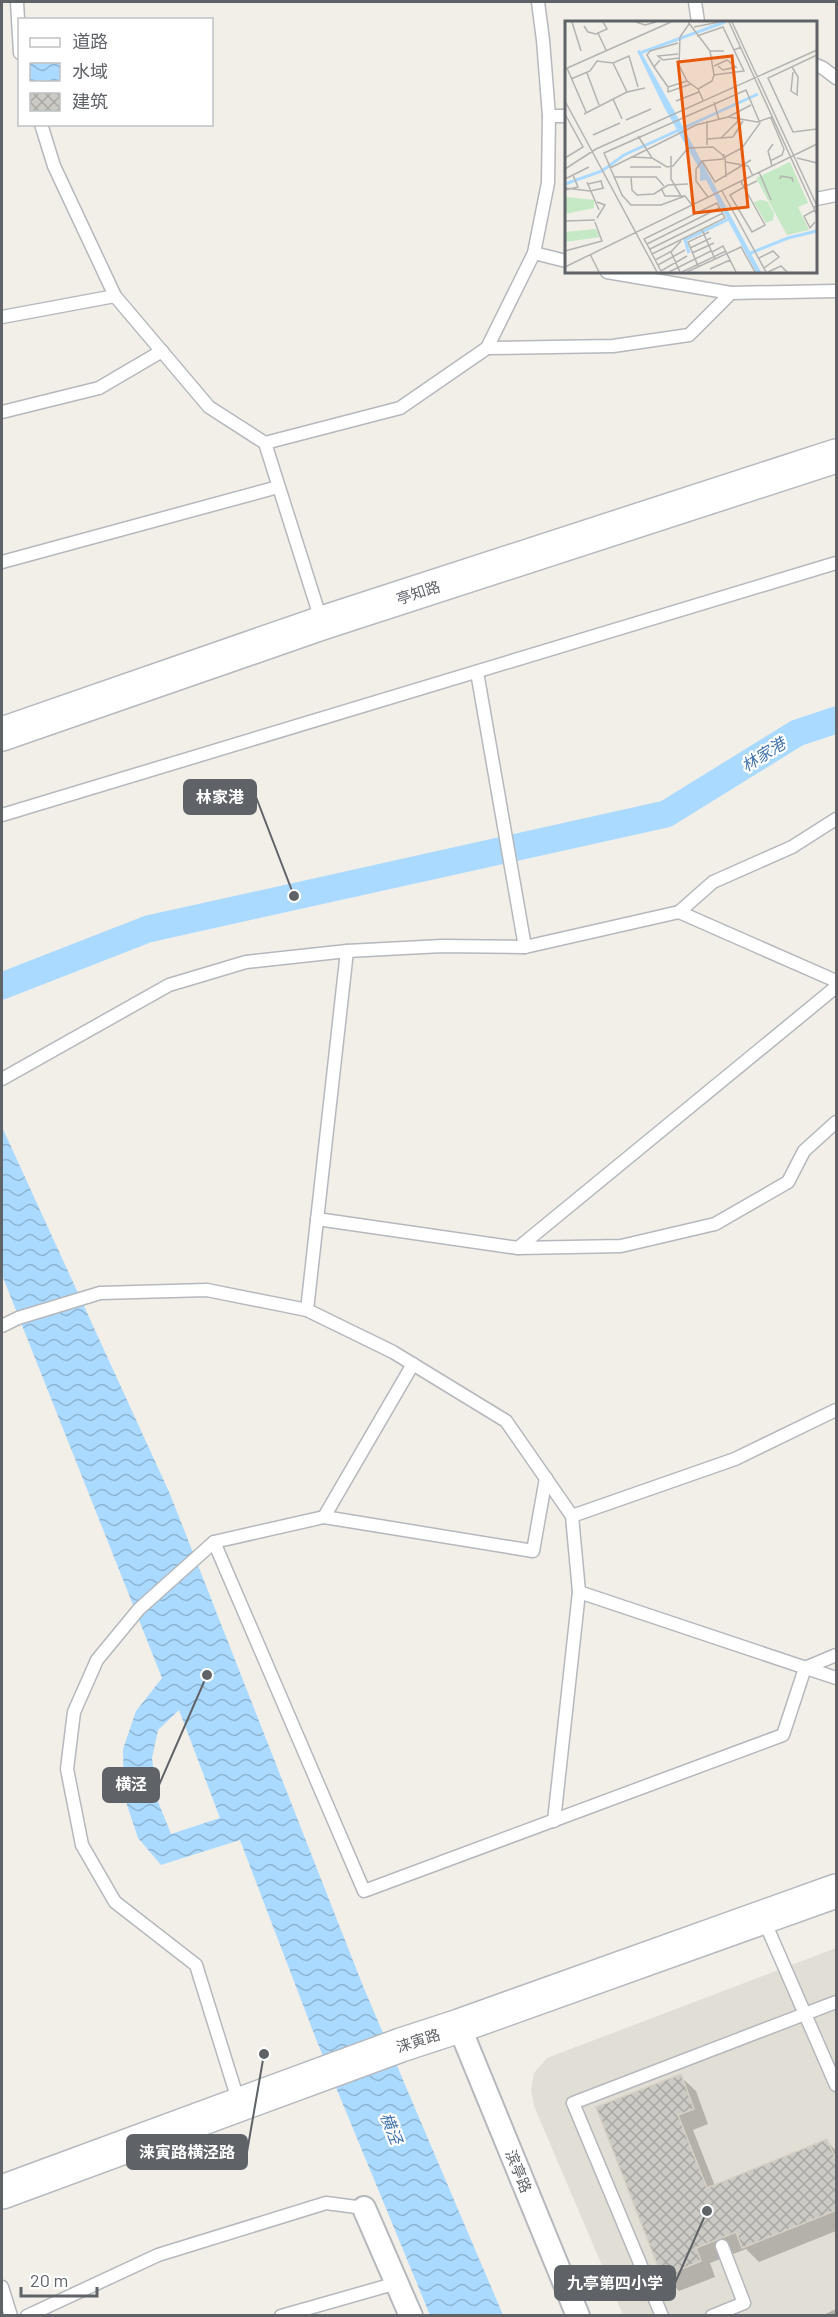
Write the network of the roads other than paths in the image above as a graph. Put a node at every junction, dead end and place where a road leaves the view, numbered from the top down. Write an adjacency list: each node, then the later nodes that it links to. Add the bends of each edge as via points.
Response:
1 (17, 2): 4 (lane)
2 (538, 2): 8 (lane)
3 (695, 2): 5 (lane)
4 (18, 19)
5 (698, 21)
6 (817, 65): 7 (lane)
7 (837, 78)
8 (549, 116): 9 (lane); 13 (lane, via 548,183)
9 (565, 116)
10 (42, 126): 18 (lane, via 54,166)
11 (837, 195): 12 (lane)
12 (817, 199)
13 (534, 253): 14 (lane); 20 (lane)
14 (565, 261)
15 (613, 273): 17 (lane)
16 (837, 291): 17 (lane)
17 (731, 293): 20 (lane, via 689,335 613,346)
18 (115, 296): 19 (lane); 21 (lane)
19 (2, 317)
20 (487, 348): 23 (lane, via 400,408)
21 (162, 351): 22 (lane, via 99,388); 23 (lane, via 209,407)
22 (2, 412)
23 (265, 443): 25 (lane)
24 (837, 456): 28 (street, 亭知路)
25 (279, 487): 26 (lane); 28 (lane)
26 (2, 562)
27 (837, 563): 29 (lane)
28 (322, 623): 30 (street, 亭知路)
29 (477, 672): 31 (lane); 34 (lane)
30 (2, 734)
31 (2, 815)
32 (837, 819): 33 (lane, via 792,847 713,882)
33 (679, 912): 34 (lane); 36 (lane)
34 (525, 947): 35 (lane)
35 (347, 951): 38 (lane, via 246,962 170,985); 40 (lane)
36 (837, 981)
37 (837, 987): 41 (lane)
38 (3, 1078)
39 (837, 1122): 41 (lane, via 804,1150 788,1182 715,1224 621,1246)
40 (317, 1219): 41 (lane); 42 (lane)
41 (518, 1248)
42 (307, 1310): 43 (lane, via 207,1290 100,1293); 44 (lane)
43 (2, 1326)
44 (413, 1364): 46 (lane, via 506,1421); 48 (lane)
45 (837, 1410): 47 (lane, via 735,1459)
46 (546, 1478): 47 (lane); 48 (lane, via 533,1551)
47 (572, 1516): 50 (lane)
48 (324, 1517): 49 (lane)
49 (214, 1542): 54 (lane, via 364,1891); 61 (lane, via 139,1609 98,1660 74,1712 67,1769 82,1845 115,1902 196,1965)
50 (579, 1592): 52 (lane); 54 (lane)
51 (837, 1655): 52 (lane)
52 (805, 1668): 53 (lane); 54 (lane, via 783,1735)
53 (837, 1678)
54 (554, 1821)
55 (837, 1890): 56 (street, 涞寅路)
56 (762, 1917): 58 (lane); 59 (street, 涞寅路)
57 (837, 2001): 58 (lane)
58 (805, 2014): 60 (lane); 72 (lane, via 573,2103)
59 (459, 2026): 61 (street, 涞寅路); 71 (street, 滨亭路)
60 (837, 2085)
61 (240, 2104): 62 (street, 涞寅路)
62 (2, 2192)
63 (364, 2208): 65 (street); 68 (lane, via 326,2204 158,2255)
64 (722, 2246): 73 (lane, via 744,2303)
65 (396, 2283): 69 (lane); 70 (street)
66 (2, 2288): 67 (lane)
67 (11, 2316)
68 (27, 2316)
69 (281, 2316)
70 (411, 2316)
71 (578, 2316)
72 (662, 2316)
73 (712, 2316)

